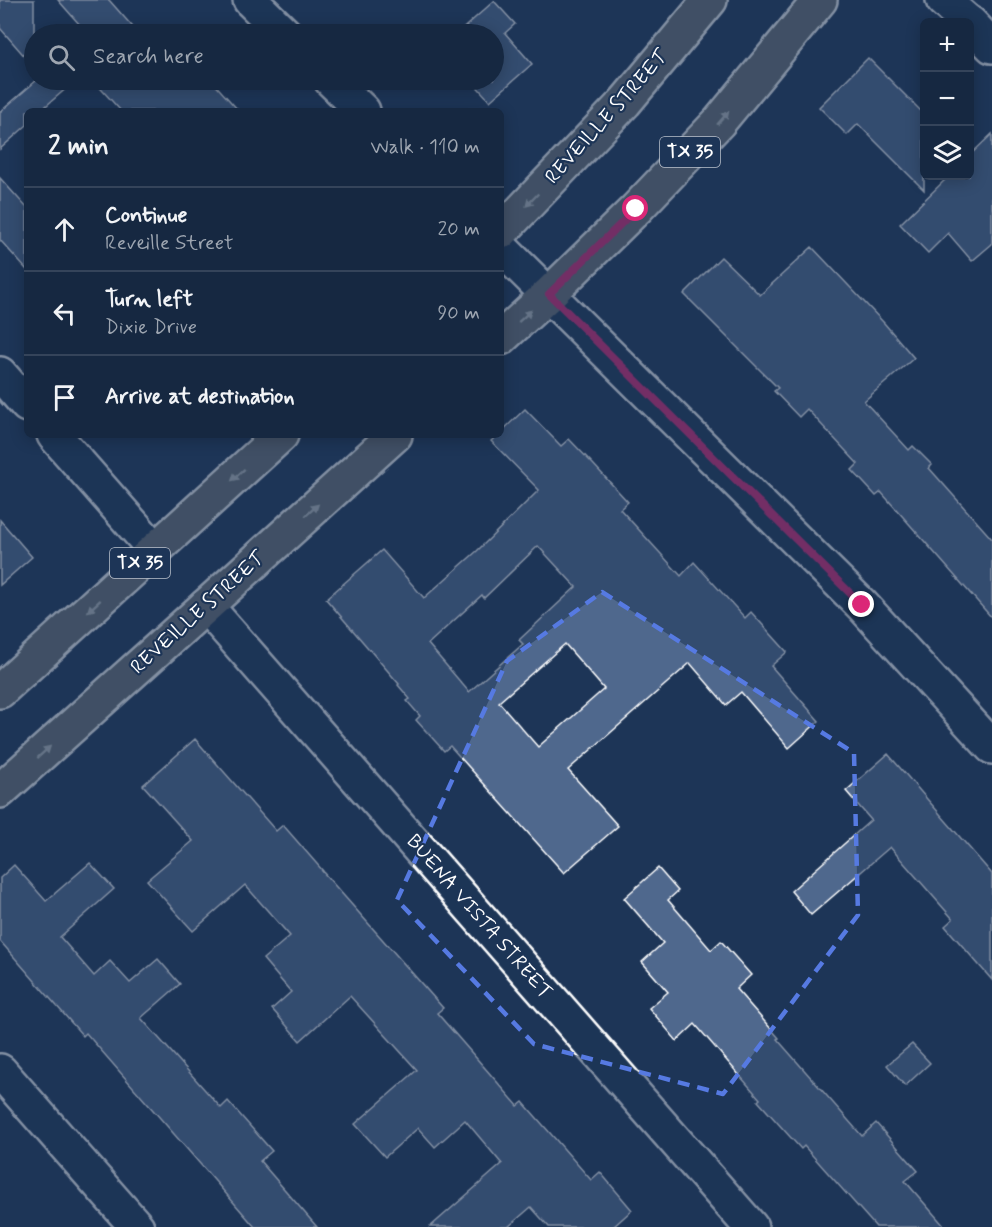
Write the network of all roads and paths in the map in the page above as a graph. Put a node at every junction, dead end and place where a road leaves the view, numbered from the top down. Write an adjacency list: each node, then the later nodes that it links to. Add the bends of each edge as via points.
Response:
1 (250, 0): 6 (street)
2 (710, 0): 11 (main road, REVEILLE STREET, one-way to 11, via 625,102)
3 (820, 0): 13 (main road, TX 35, one-way to 3, via 719,122)
4 (943, 0): 5 (street)
5 (963, 18)
6 (275, 24)
7 (974, 28): 8 (street)
8 (992, 46)
9 (341, 90): 10 (street)
10 (360, 108)
11 (504, 229)
12 (504, 251): 13 (street)
13 (549, 294): 14 (main road, TX 35, one-way to 13); 23 (street, via 862,605)
14 (504, 335)
15 (0, 374): 16 (street)
16 (24, 402)
17 (57, 438): 20 (street)
18 (278, 438): 20 (main road, TX 35, one-way to 20)
19 (391, 438): 21 (main road, REVEILLE STREET, one-way to 19)
20 (155, 550): 22 (main road, TX 35, one-way to 22)
21 (206, 606): 24 (main road, REVEILLE STREET, one-way to 21); 27 (street, BUENA VISTA STREET)
22 (0, 691)
23 (992, 747)
24 (0, 791)
25 (0, 1071): 26 (street)
26 (137, 1227)
27 (751, 1227)

